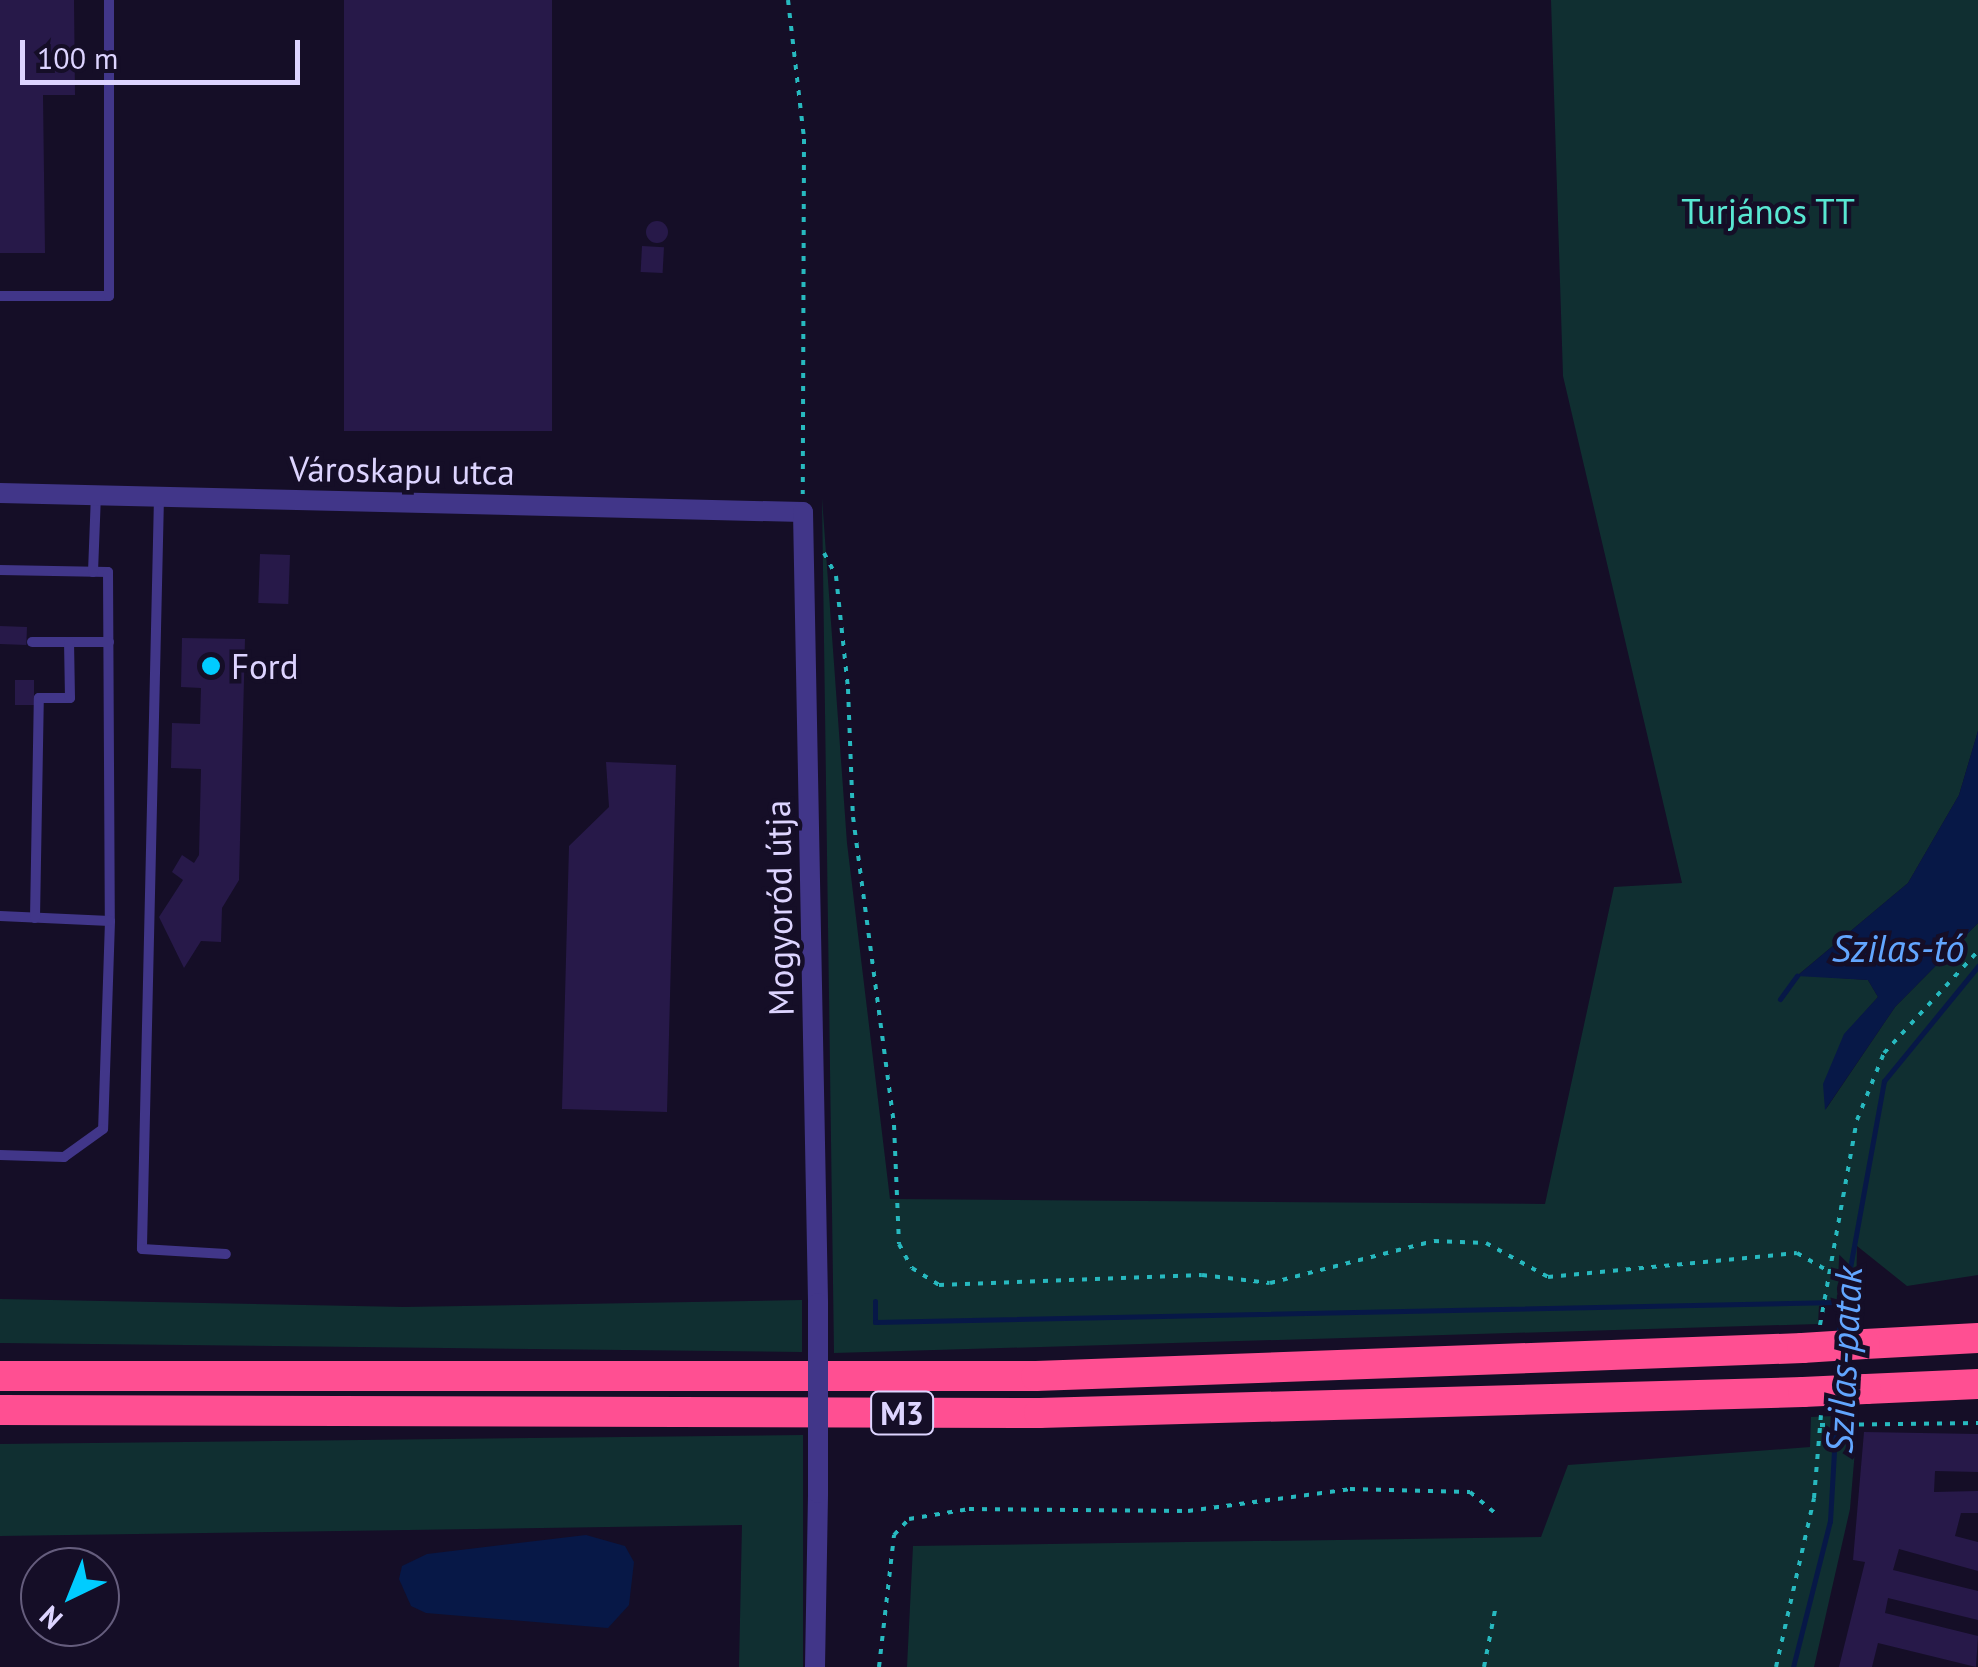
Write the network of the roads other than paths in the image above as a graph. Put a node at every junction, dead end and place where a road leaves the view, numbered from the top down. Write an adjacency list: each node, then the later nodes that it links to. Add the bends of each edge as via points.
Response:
1 (110, 0): 2 (lane, via 109,296)
2 (0, 296)
3 (0, 493): 4 (street, Városkapu utca)
4 (96, 495): 5 (street, Városkapu utca); 8 (lane)
5 (158, 497): 6 (street, Városkapu utca); 16 (lane, via 142,1249)
6 (803, 512): 21 (street, Mogyoród útja, bridge, via 818,1303)
7 (0, 570): 8 (lane)
8 (93, 572): 11 (lane, via 108,572)
9 (32, 642): 10 (lane)
10 (69, 642): 11 (lane); 13 (lane, via 70,698 39,698)
11 (108, 642): 14 (lane)
12 (0, 916): 13 (lane)
13 (35, 918): 14 (lane)
14 (110, 921): 15 (lane, via 103,1129 64,1157)
15 (0, 1155)
16 (226, 1254)
17 (1978, 1338): 18 (highway, M3, bridge, via 1036,1376)
18 (0, 1376)
19 (1978, 1384): 20 (highway, M3, bridge, via 1866,1389 1812,1404 1020,1413)
20 (0, 1410)
21 (815, 1667)

